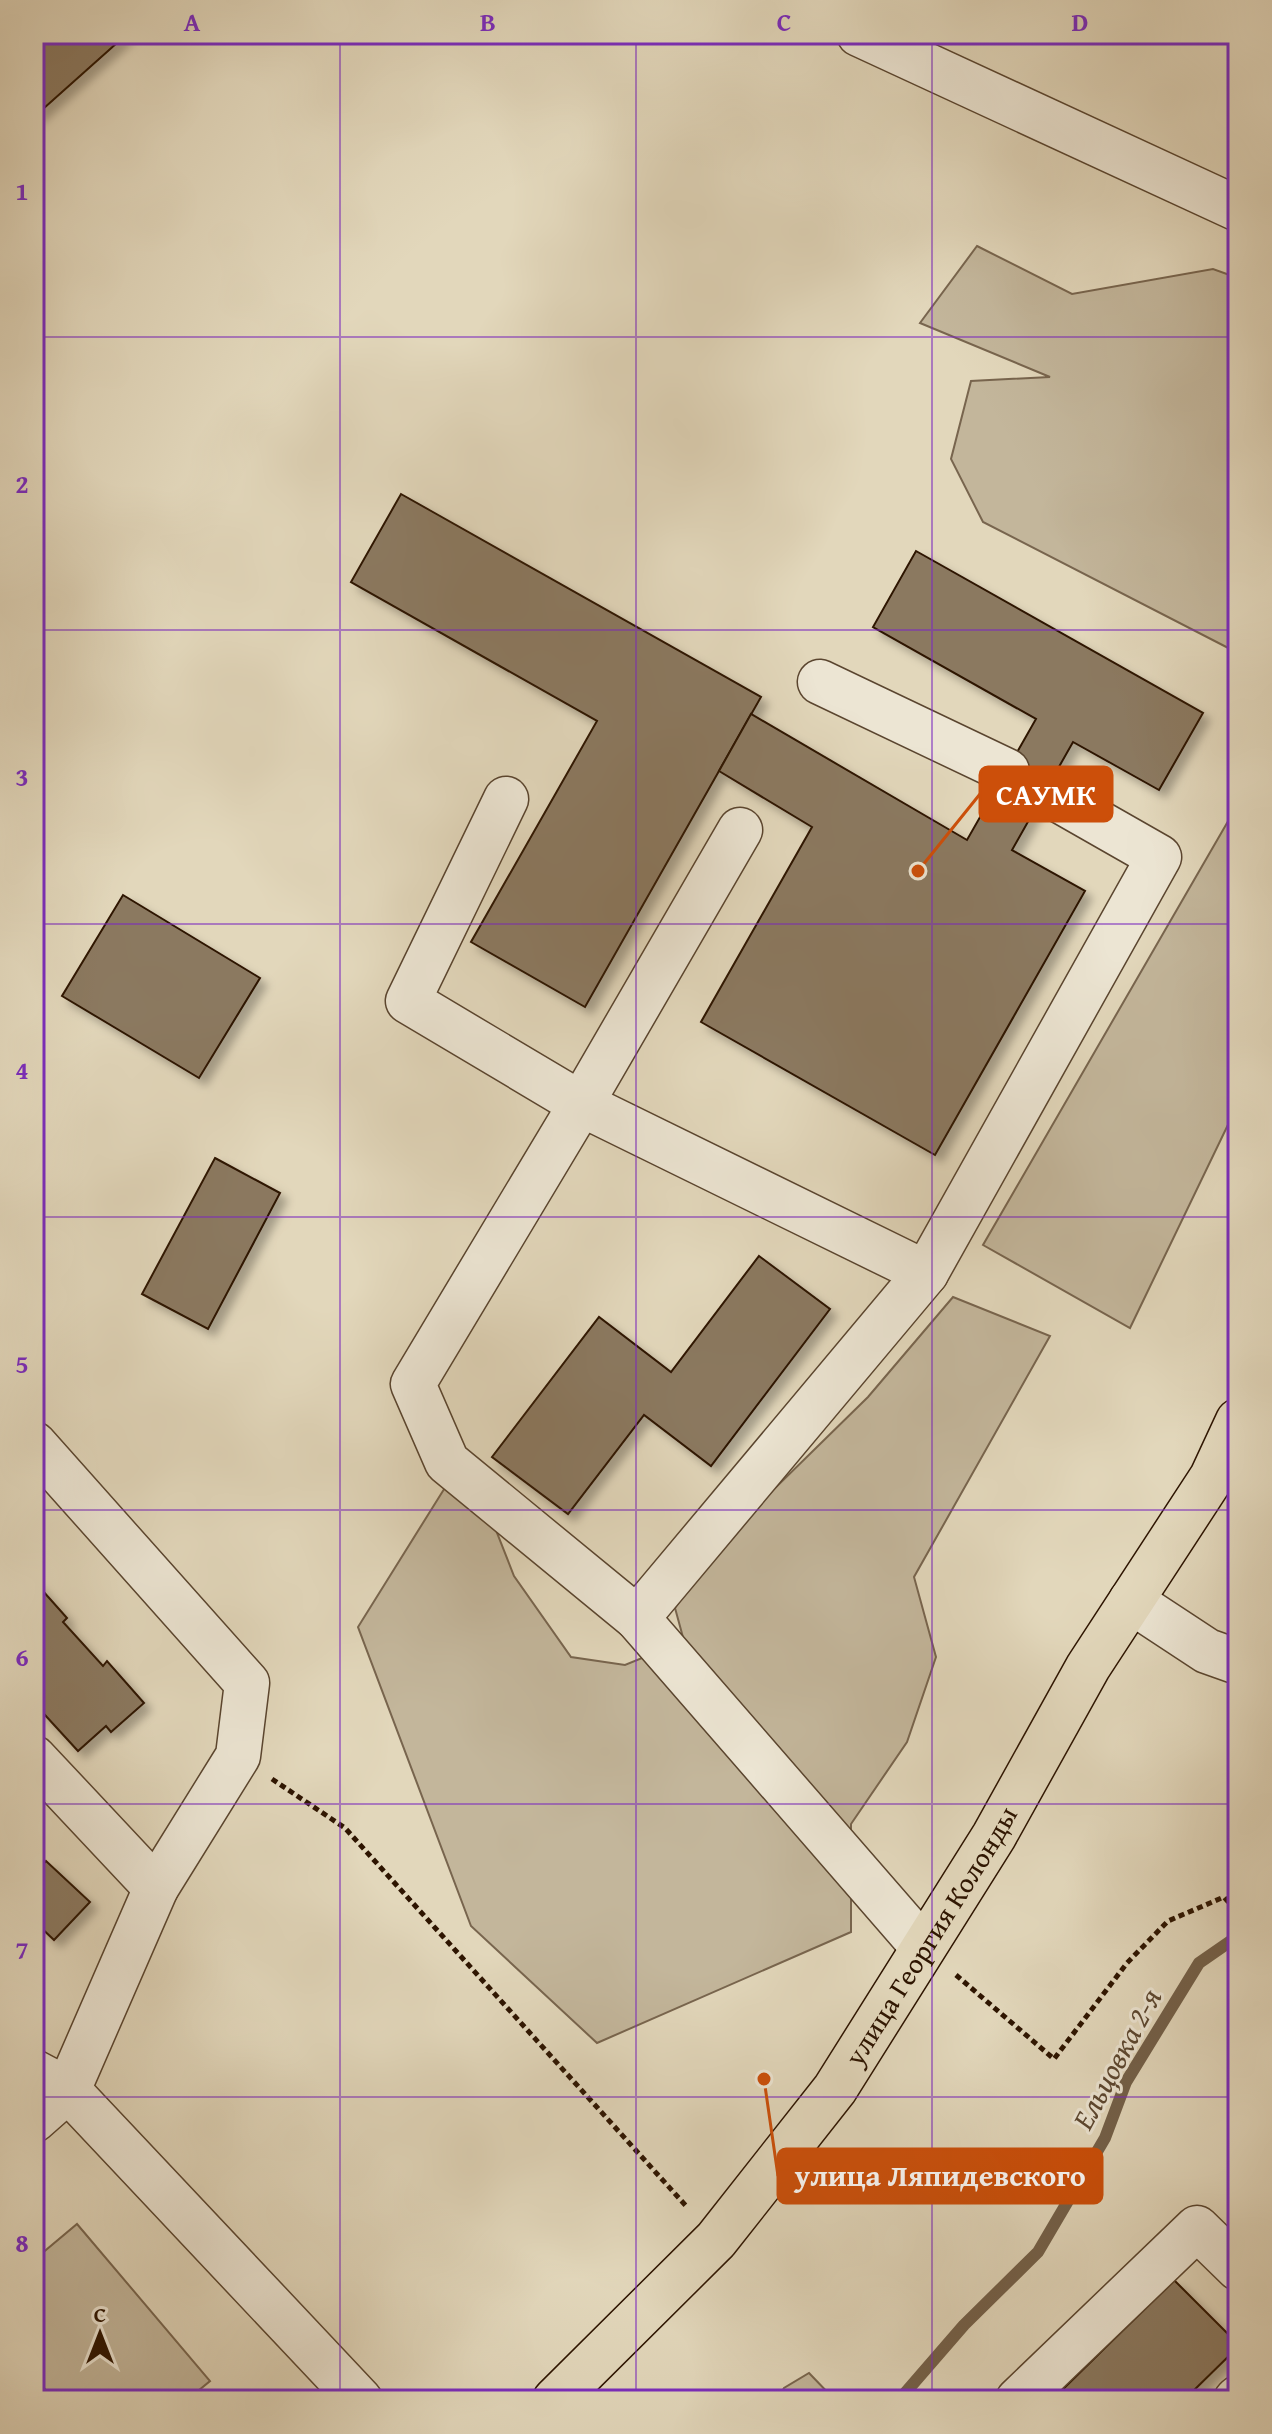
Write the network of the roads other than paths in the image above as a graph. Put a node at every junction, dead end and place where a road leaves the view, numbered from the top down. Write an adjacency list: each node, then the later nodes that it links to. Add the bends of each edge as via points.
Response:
1 (859, 34): 2 (lane)
2 (1238, 209)
3 (820, 682): 4 (lane)
4 (1007, 771)
5 (1045, 792): 9 (lane, via 1159,857)
6 (506, 799): 8 (lane, via 408,1001)
7 (740, 830): 8 (lane)
8 (581, 1104): 9 (lane); 13 (lane, via 413,1384 447,1462)
9 (926, 1273): 13 (lane)
10 (1238, 1421): 12 (main road, улица Георгия Колонды, via 1212,1477)
11 (34, 1444): 16 (lane, via 247,1683 238,1756)
12 (1131, 1601): 14 (lane, via 1207,1651); 17 (main road, улица Георгия Колонды)
13 (637, 1618): 17 (lane)
14 (1238, 1662)
15 (34, 1758): 16 (lane)
16 (156, 1888): 18 (lane)
17 (923, 1947): 22 (main road, улица Георгия Колонды, via 835,2089 716,2240)
18 (51, 2081): 19 (lane); 21 (lane)
19 (34, 2120)
20 (1238, 2268): 23 (lane, via 1197,2228)
21 (360, 2400)
22 (555, 2400)
23 (1018, 2400)

